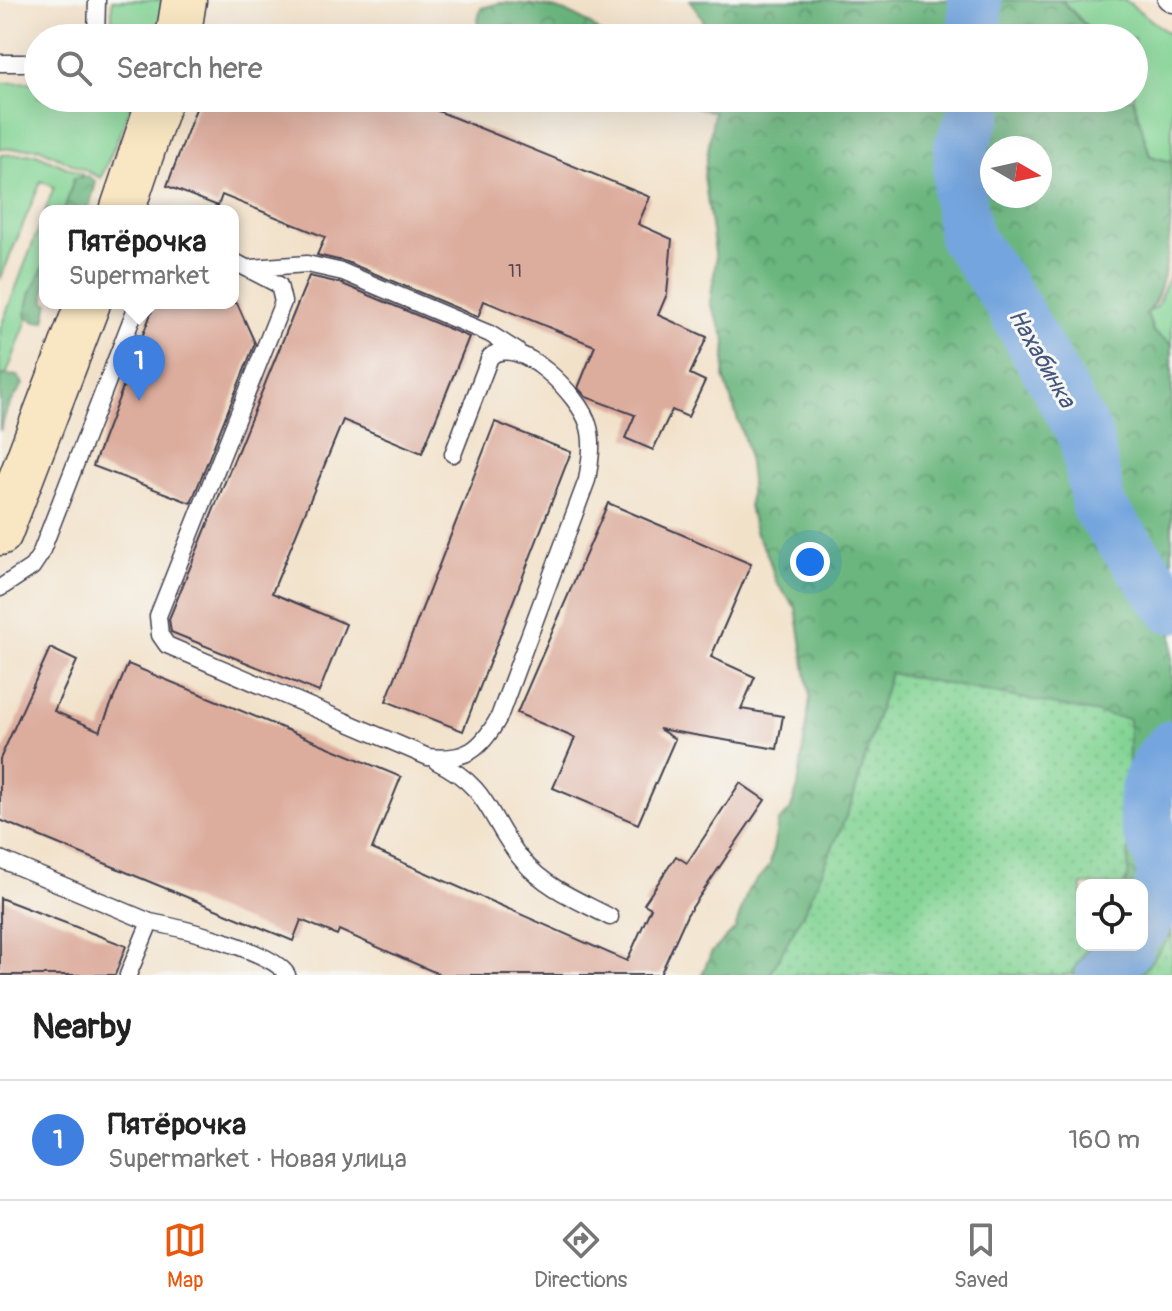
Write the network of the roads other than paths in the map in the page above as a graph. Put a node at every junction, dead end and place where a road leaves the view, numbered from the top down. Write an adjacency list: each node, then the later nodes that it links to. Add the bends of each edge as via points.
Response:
1 (97, 0): 5 (lane)
2 (184, 0): 6 (street)
3 (1166, 0): 4 (lane)
4 (1172, 4)
5 (96, 24)
6 (180, 24)
7 (0, 63): 8 (lane)
8 (24, 63)
9 (155, 112): 10 (street)
10 (124, 205)
11 (241, 264): 14 (lane, via 307,264 343,272 490,334); 18 (lane, via 279,285 283,302 158,616 160,635 167,645)
12 (86, 309): 16 (street)
13 (136, 309): 17 (lane, via 40,555 32,567)
14 (517, 351): 15 (lane, via 490,357); 18 (lane, via 544,368 580,407 591,439 587,480 487,739 461,758)
15 (453, 454)
16 (0, 533)
17 (0, 588)
18 (428, 757): 20 (lane, via 477,788 515,850 543,881)
19 (0, 859): 21 (lane)
20 (610, 917)
21 (150, 922): 22 (lane); 23 (lane, via 189,929 276,963)
22 (128, 975)
23 (287, 975)

